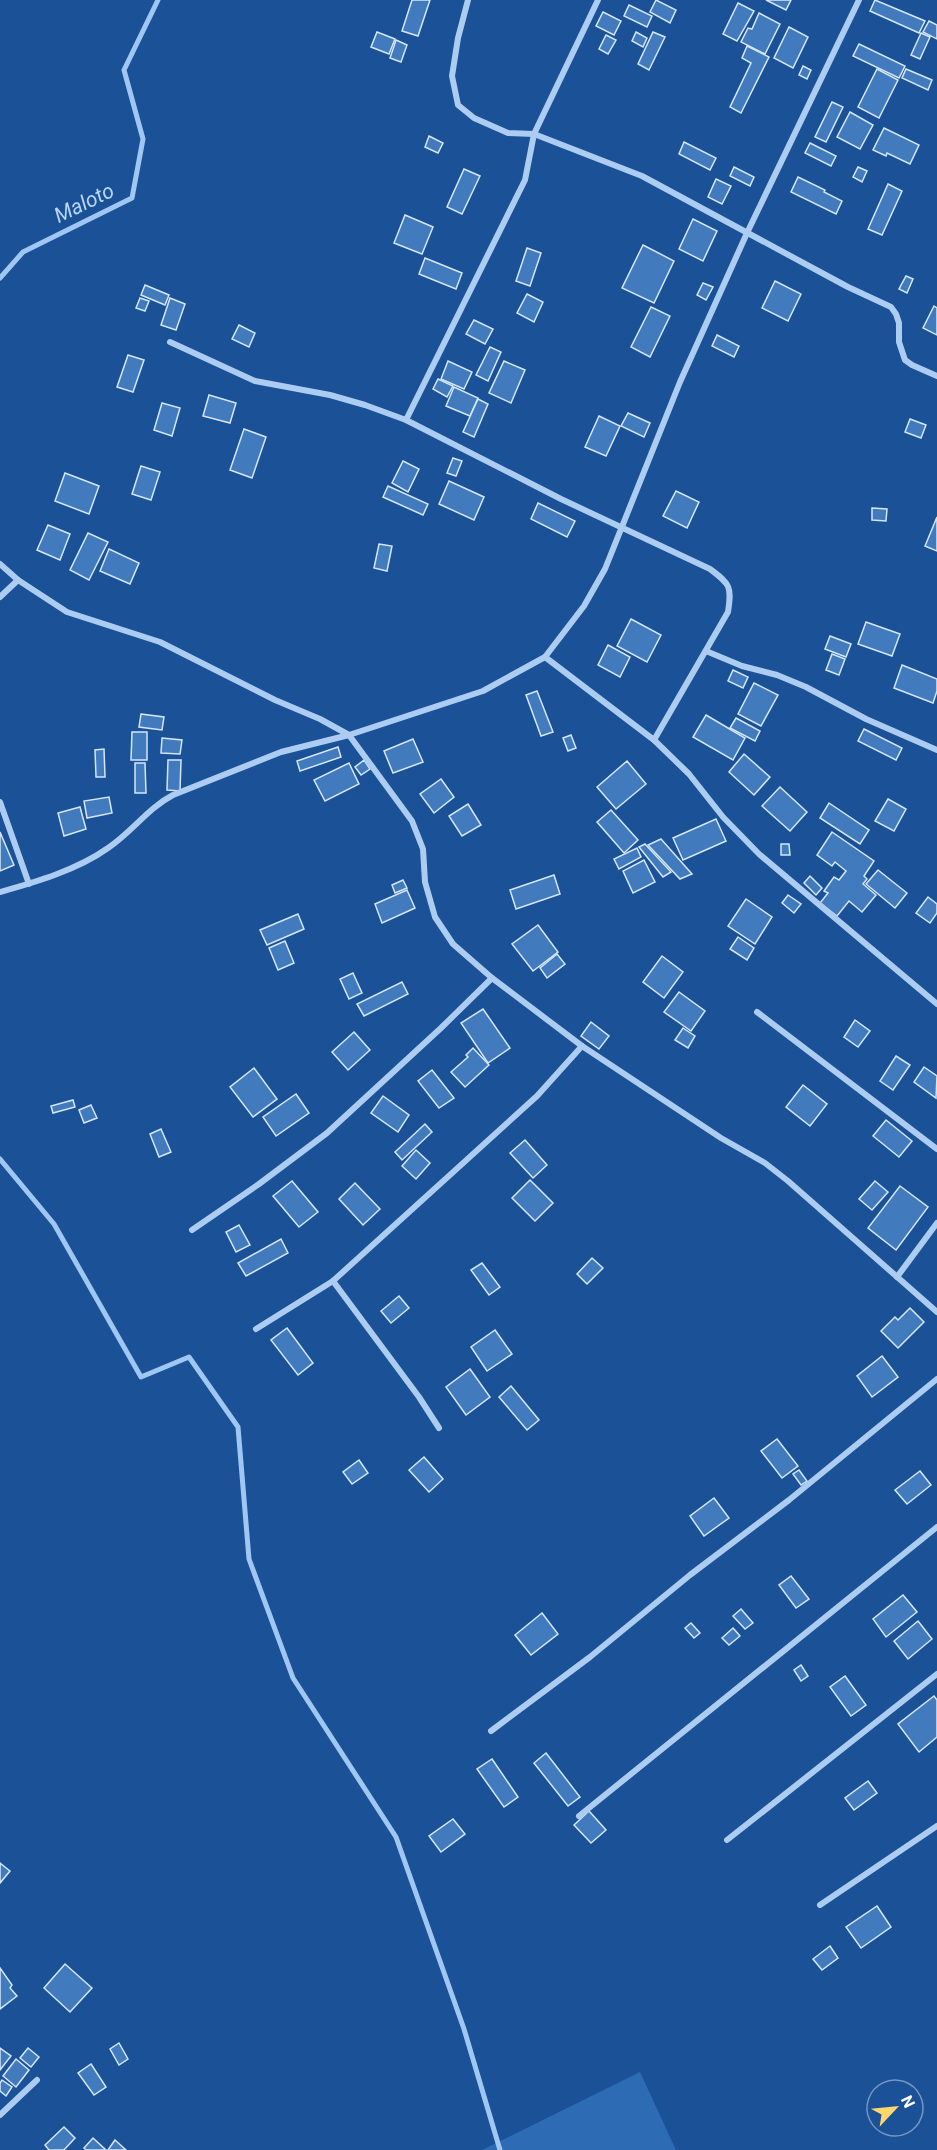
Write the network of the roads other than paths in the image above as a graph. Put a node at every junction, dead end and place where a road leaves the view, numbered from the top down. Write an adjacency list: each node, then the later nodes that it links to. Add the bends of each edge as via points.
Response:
1 (468, 0): 4 (street, via 452,76 458,105 474,118 508,133)
2 (598, 0): 4 (street)
3 (859, 0): 5 (street)
4 (534, 134): 5 (street, via 642,176); 8 (street, via 525,180)
5 (747, 233): 7 (street, via 891,307 899,322 899,342 905,360); 9 (street, via 680,382)
6 (170, 342): 8 (street, via 255,381 330,395)
7 (937, 376)
8 (406, 420): 9 (street, via 551,495)
9 (623, 527): 13 (street, via 710,569 726,581 731,594 728,612); 14 (street, via 584,606)
10 (0, 564): 11 (street)
11 (18, 580): 12 (street); 15 (street, via 67,612 160,642)
12 (0, 597)
13 (706, 651): 16 (street); 17 (street, via 806,687)
14 (545, 657): 15 (street, via 483,691); 16 (street)
15 (350, 735): 19 (street, via 281,752 173,795 158,803 109,848); 21 (street, via 412,821 423,849 425,882 435,917 453,944)
16 (654, 740): 22 (street, via 759,854)
17 (937, 750)
18 (0, 802): 19 (street)
19 (29, 884): 20 (street)
20 (0, 892)
21 (492, 978): 24 (street); 27 (street, via 327,1133)
22 (937, 1004)
23 (757, 1012): 25 (street)
24 (582, 1046): 28 (street, via 765,1163); 29 (street, via 537,1096)
25 (937, 1149)
26 (937, 1223): 28 (street)
27 (192, 1230)
28 (897, 1277): 30 (street)
29 (333, 1281): 31 (street); 33 (street)
30 (937, 1312)
31 (256, 1329)
32 (937, 1379): 36 (street, via 789,1500)
33 (439, 1428)
34 (937, 1527): 37 (street)
35 (937, 1674): 39 (street)
36 (491, 1731)
37 (579, 1816)
38 (937, 1826): 40 (street)
39 (727, 1840)
40 (820, 1905)
41 (37, 2080): 42 (street)
42 (0, 2115)

